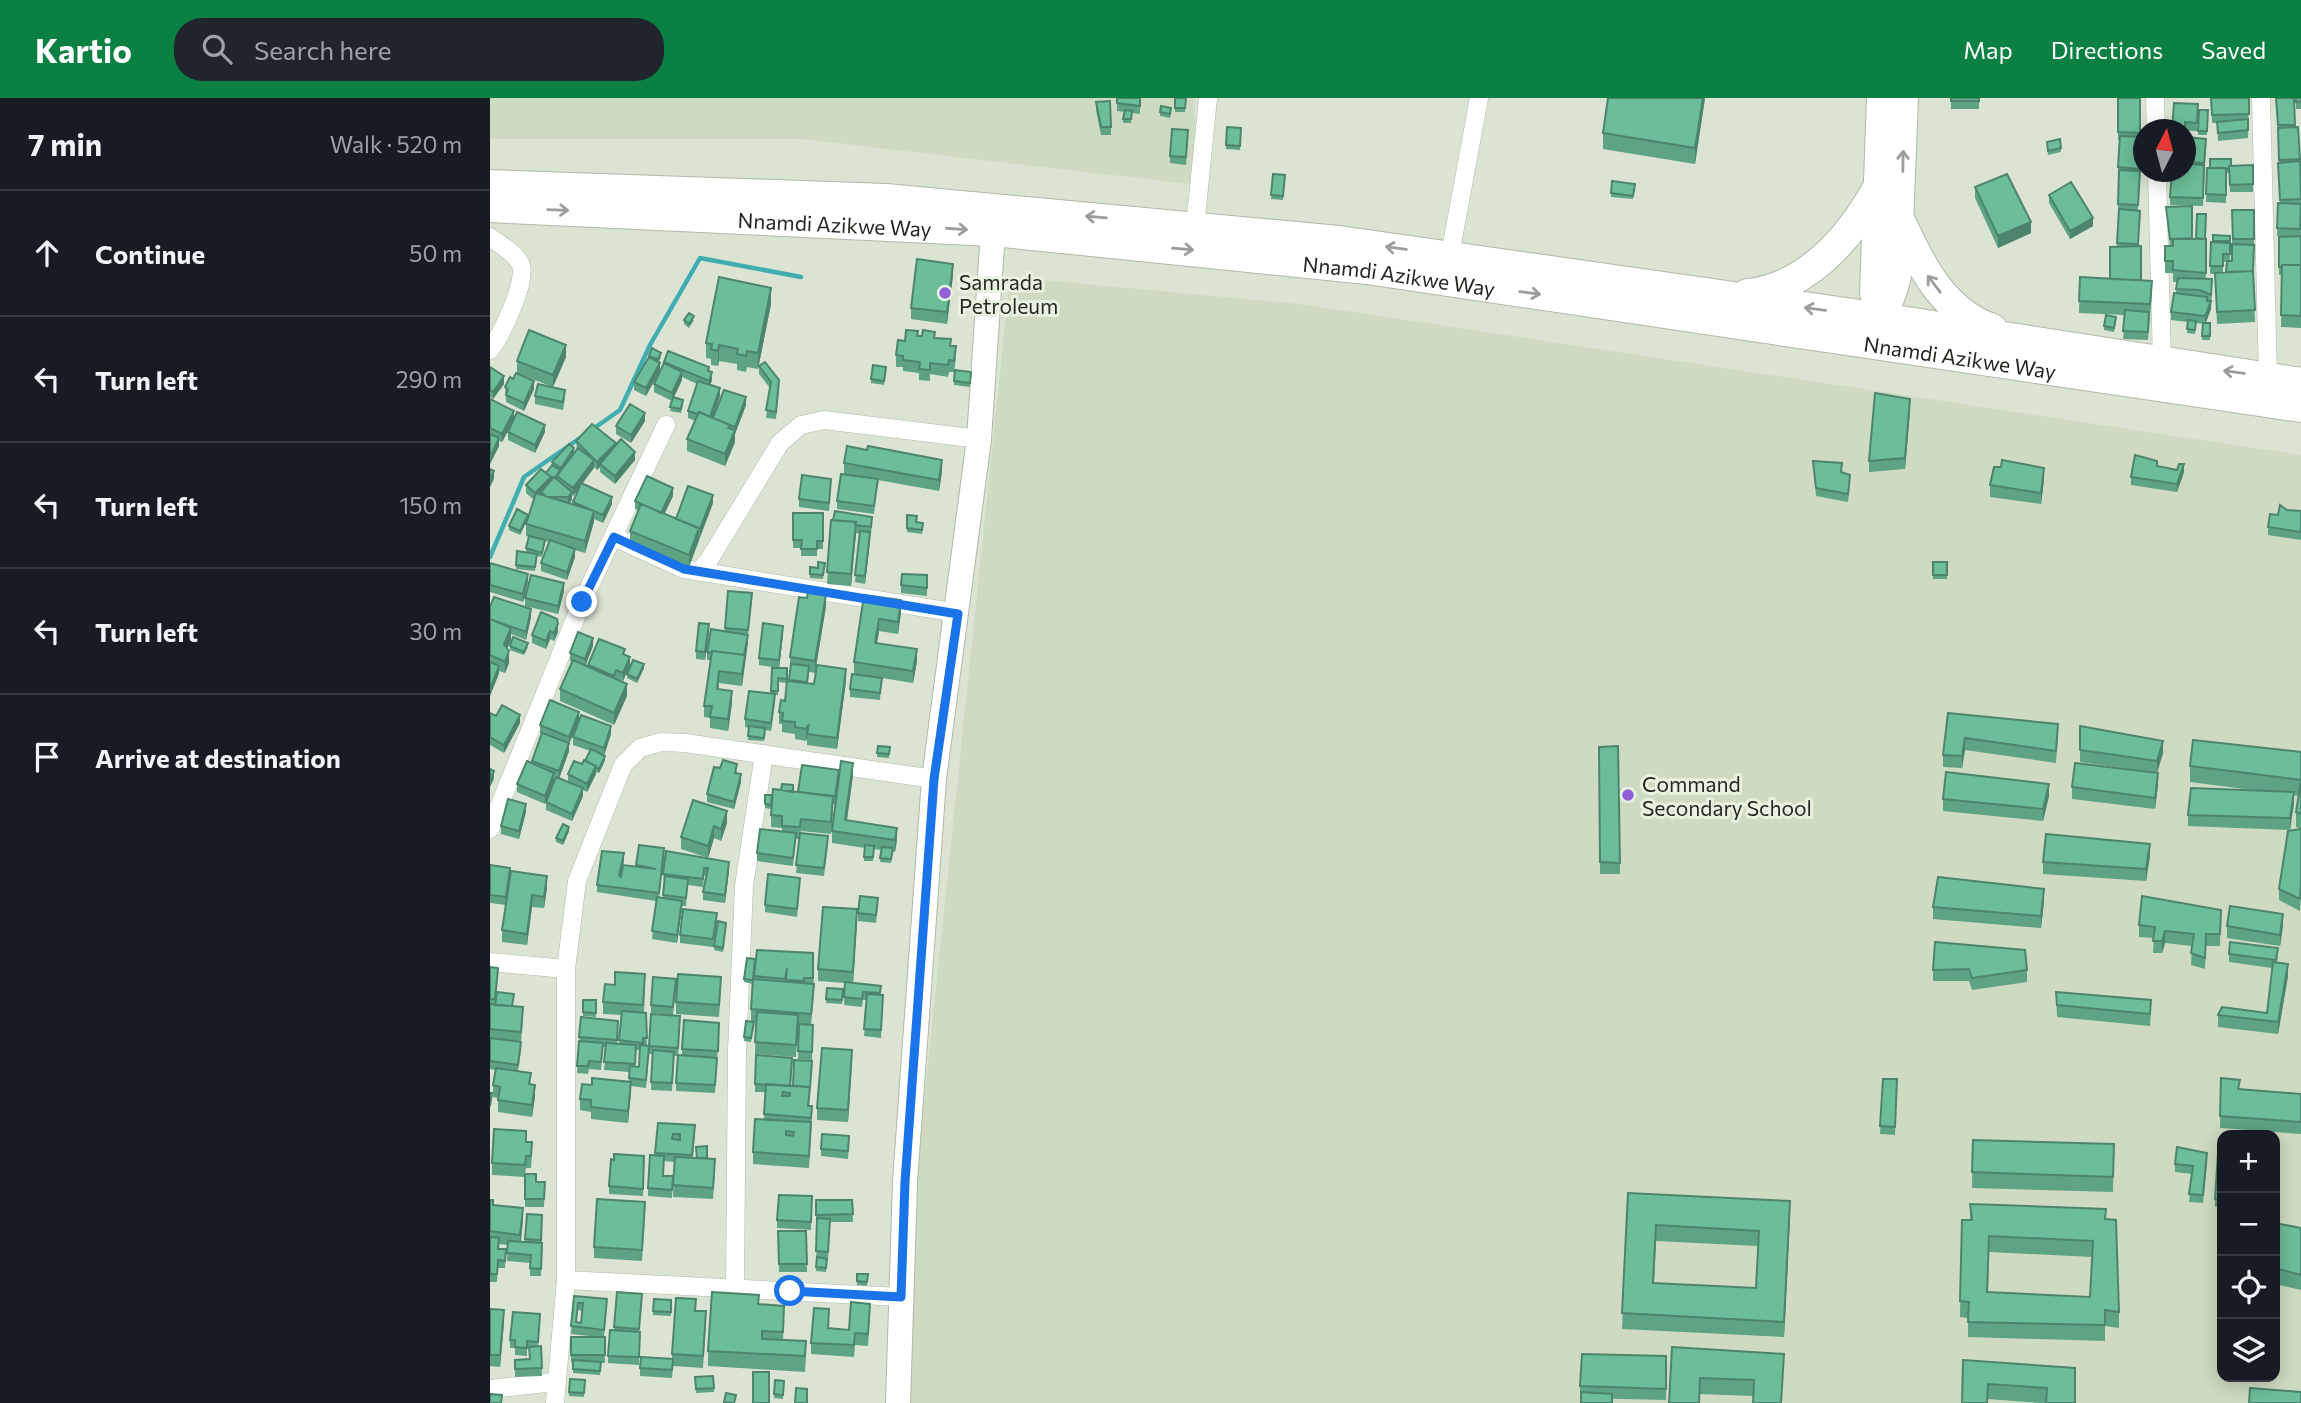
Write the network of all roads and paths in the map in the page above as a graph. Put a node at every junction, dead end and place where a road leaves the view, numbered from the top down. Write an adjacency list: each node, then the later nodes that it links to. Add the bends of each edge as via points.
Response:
1 (1208, 98): 13 (street)
2 (1479, 98): 16 (street)
3 (1880, 98): 10 (main road)
4 (1905, 98): 12 (main road, one-way to 4)
5 (2155, 98): 7 (street)
6 (2261, 98): 24 (street)
7 (2156, 119)
8 (2157, 182): 23 (street)
9 (490, 186): 13 (highway, Nnamdi Azikwe Way, one-way to 9, via 886,199)
10 (1876, 191): 17 (highway, via 1843,239 1805,273 1760,293); 18 (main road, via 1873,293)
11 (490, 206): 14 (highway, Nnamdi Azikwe Way, one-way to 14)
12 (1902, 225): 18 (main road, via 1896,284); 20 (highway, one-way to 12, via 1963,314 1922,268)
13 (1195, 227): 16 (highway, Nnamdi Azikwe Way, one-way to 13)
14 (993, 231): 19 (highway, Nnamdi Azikwe Way, one-way to 19, via 1367,269); 28 (street)
15 (490, 237): 21 (street, via 522,265 522,280)
16 (1450, 255): 17 (highway, Nnamdi Azikwe Way)
17 (1709, 294): 18 (highway, Nnamdi Azikwe Way, one-way to 17)
18 (1881, 318): 19 (main road, via 1853,333); 20 (highway, Nnamdi Azikwe Way); 22 (main road, via 1915,342)
19 (1829, 336): 22 (highway, Nnamdi Azikwe Way)
20 (2033, 342): 23 (highway, Nnamdi Azikwe Way)
21 (490, 350)
22 (1956, 355): 26 (highway, Nnamdi Azikwe Way)
23 (2162, 362): 24 (highway, Nnamdi Azikwe Way, one-way to 23)
24 (2268, 378): 25 (highway, Nnamdi Azikwe Way)
25 (2301, 383)
26 (2301, 407)
27 (666, 425): 29 (street)
28 (979, 439): 30 (street, via 824,420 801,425 780,443); 31 (street)
29 (614, 537): 30 (street, via 684,569); 34 (street, via 582,602)
30 (700, 570): 31 (street)
31 (958, 614): 33 (street)
32 (764, 754): 33 (street); 36 (street, via 661,742 640,748 623,765 577,881); 38 (street, via 744,886)
33 (934, 779): 39 (street)
34 (490, 829)
35 (490, 961): 36 (street)
36 (566, 969): 37 (street)
37 (566, 1280): 38 (street); 40 (street)
38 (735, 1289): 39 (street)
39 (901, 1297): 43 (street)
40 (556, 1382): 41 (street); 42 (street)
41 (490, 1389)
42 (555, 1403)
43 (898, 1403)

